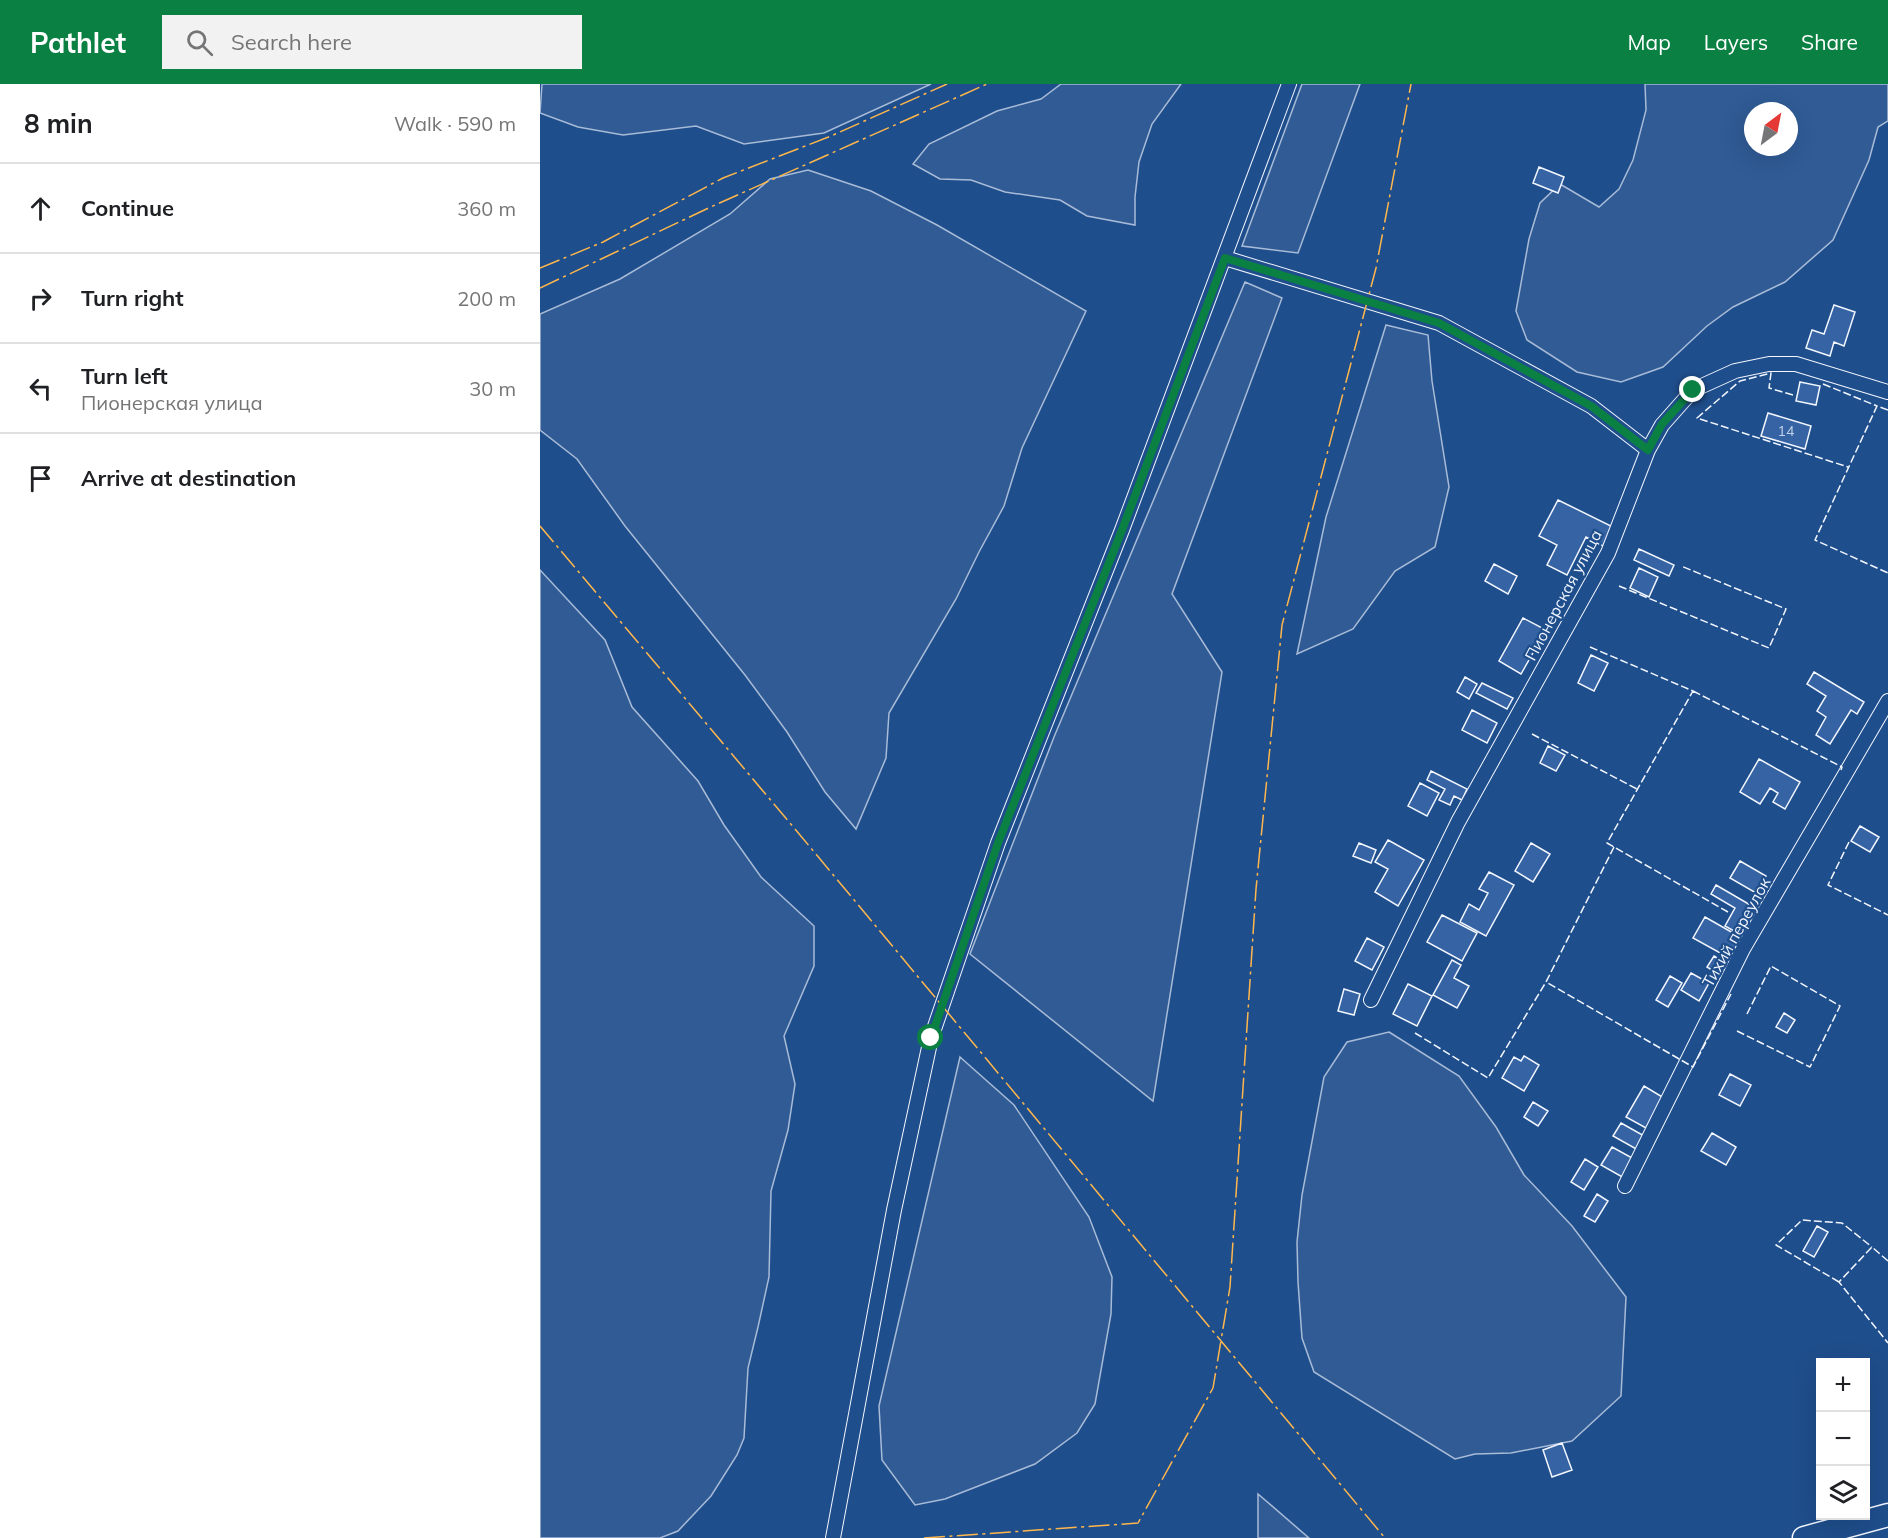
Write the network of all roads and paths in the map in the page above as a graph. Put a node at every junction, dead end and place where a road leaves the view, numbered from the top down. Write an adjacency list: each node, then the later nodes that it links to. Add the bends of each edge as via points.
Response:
1 (1289, 84): 2 (street)
2 (1225, 258): 4 (street, via 1439,323 1591,406); 9 (street, via 998,843 931,1038 894,1210)
3 (1888, 392): 4 (street, Пионерская улица, via 1796,364 1769,364 1735,371 1693,390 1662,424)
4 (1648, 450): 6 (street, Пионерская улица, via 1608,553 1458,822)
5 (1888, 701): 7 (street, Тихий переулок, via 1743,949)
6 (1371, 1000)
7 (1625, 1186)
8 (1888, 1515): 10 (main road)
9 (833, 1538)
10 (1804, 1538)

